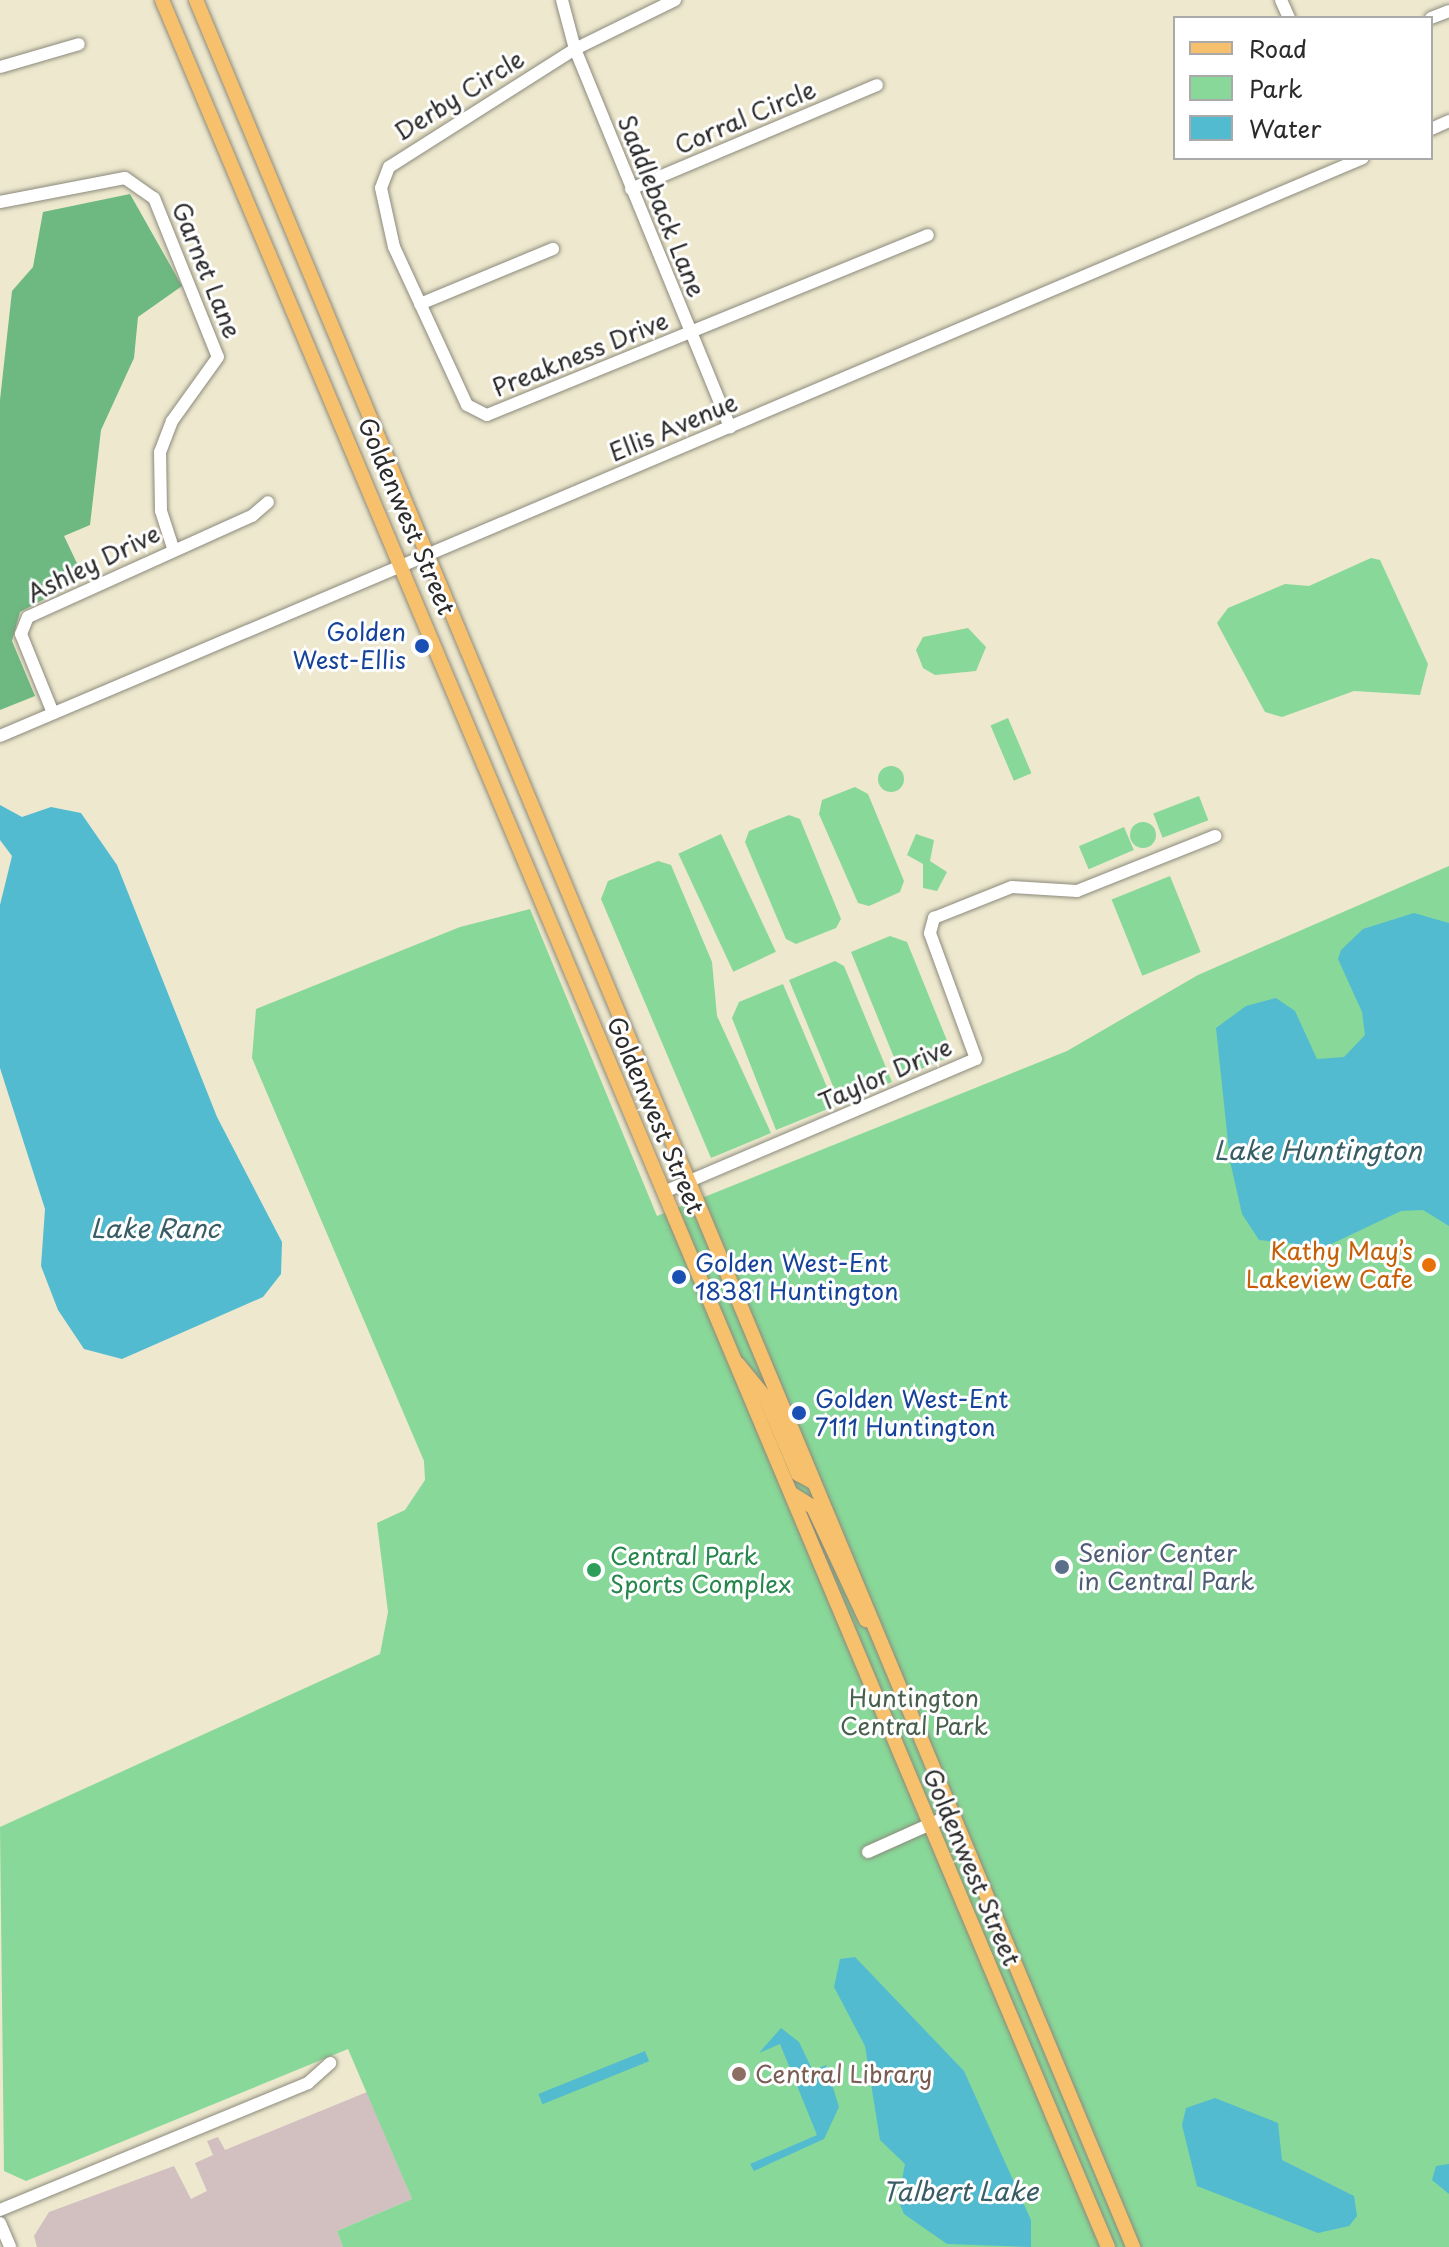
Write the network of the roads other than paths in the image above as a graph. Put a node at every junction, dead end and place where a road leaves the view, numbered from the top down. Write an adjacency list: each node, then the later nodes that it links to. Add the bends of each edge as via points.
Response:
1 (162, 0): 22 (main road, Goldenwest Street)
2 (196, 0): 21 (main road, Goldenwest Street)
3 (562, 0): 7 (street, Saddleback Lane)
4 (675, 0): 5 (street, Derby Circle)
5 (654, 4): 7 (street, Derby Circle)
6 (79, 44): 8 (street)
7 (575, 49): 11 (street, Saddleback Lane); 15 (street, Derby Circle, via 389,167 381,188 386,219)
8 (0, 67)
9 (877, 85): 11 (street, Corral Circle)
10 (1349, 161): 18 (street, Ellis Avenue)
11 (631, 189): 16 (street, Saddleback Lane)
12 (0, 202): 20 (street, Garnet Lane, via 109,178 143,184 218,357 172,421 160,452 159,499)
13 (928, 235): 16 (street, Preakness Drive)
14 (553, 249): 15 (street)
15 (420, 304): 17 (street, Derby Circle, via 467,405)
16 (690, 333): 17 (street, Preakness Drive); 18 (street, Saddleback Lane)
17 (487, 415)
18 (730, 427): 21 (street, Ellis Avenue)
19 (268, 502): 20 (street, Ashley Drive, via 252,516)
20 (173, 548): 23 (street, Ashley Drive, via 28,617 21,634)
21 (427, 557): 22 (street, Ellis Avenue); 26 (main road, Goldenwest Street)
22 (406, 566): 23 (street, Ellis Avenue); 27 (main road, Goldenwest Street)
23 (53, 713): 24 (street, Ellis Avenue)
24 (0, 736)
25 (1215, 836): 26 (street, Taylor Drive, via 1077,891 1012,887 934,918 930,933 976,1059)
26 (689, 1182): 27 (street, Taylor Drive); 29 (main road, Goldenwest Street)
27 (664, 1192): 28 (main road, Goldenwest Street)
28 (734, 1362): 29 (main road, via 765,1397 798,1474); 30 (main road, Goldenwest Street)
29 (814, 1483): 31 (main road, Goldenwest Street)
30 (792, 1494): 31 (main road, via 813,1507 849,1594); 33 (main road, Goldenwest Street)
31 (878, 1632): 32 (main road, Goldenwest Street)
32 (953, 1814): 33 (street); 40 (main road, Goldenwest Street)
33 (929, 1823): 34 (street); 39 (main road, Goldenwest Street)
34 (868, 1852)
35 (330, 2063): 36 (street, via 308,2083)
36 (0, 2210)
37 (0, 2223): 38 (street)
38 (10, 2247)
39 (1108, 2247)
40 (1133, 2247)

